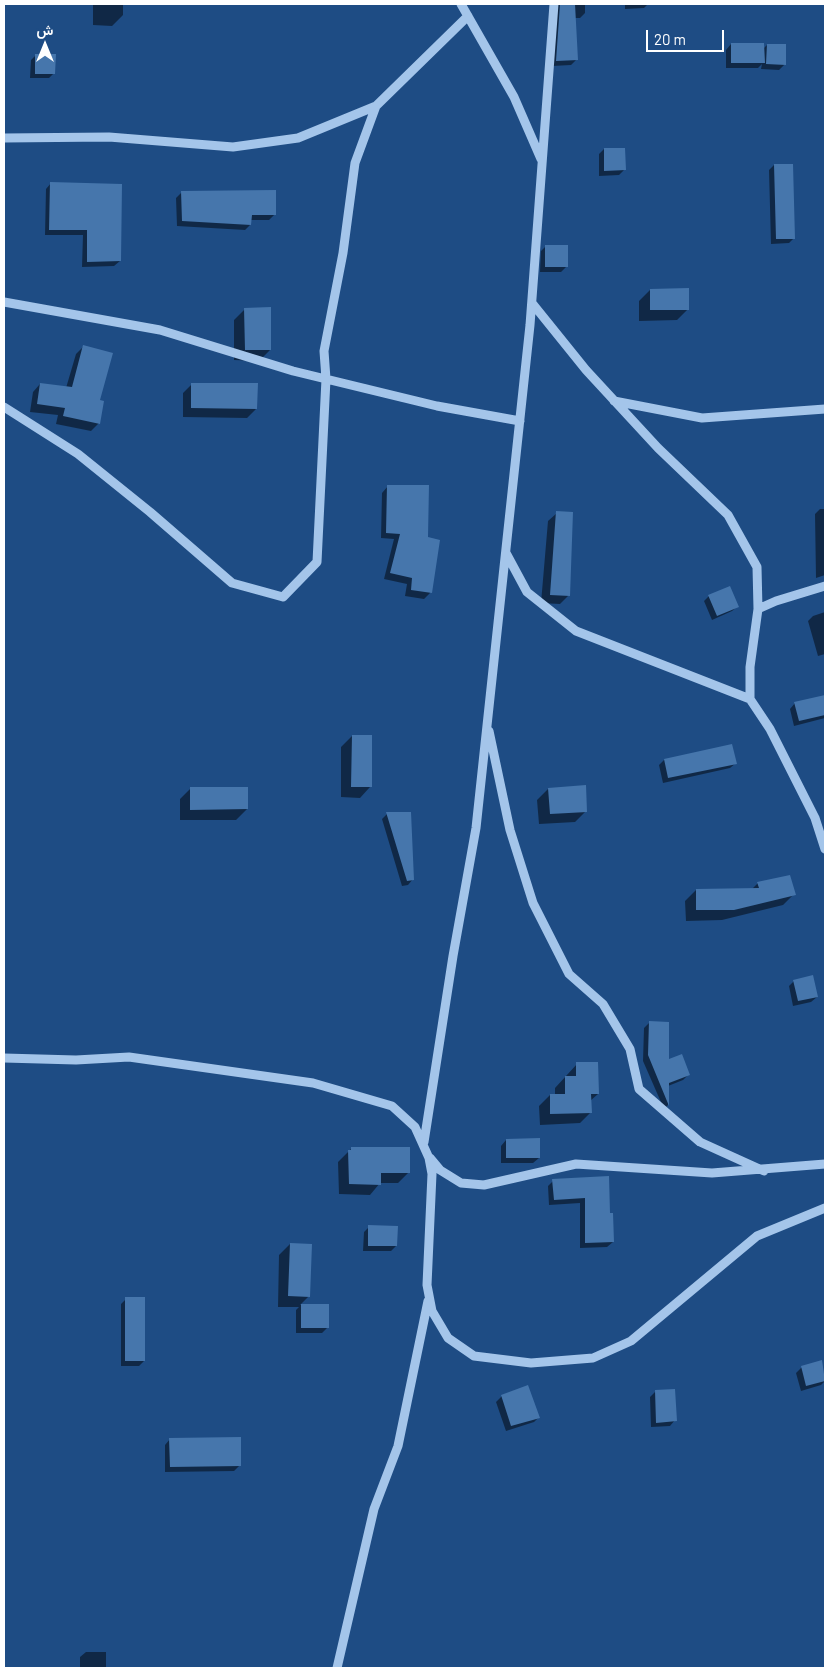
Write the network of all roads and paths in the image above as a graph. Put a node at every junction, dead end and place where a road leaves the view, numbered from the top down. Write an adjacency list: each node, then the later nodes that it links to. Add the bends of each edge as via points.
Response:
1 (461, 4): 3 (street)
2 (554, 4): 6 (street)
3 (468, 16): 4 (street); 6 (street, via 514,97)
4 (376, 106): 5 (street, via 298,138 233,147 109,137); 9 (street, via 355,163 343,253 324,350)
5 (4, 138)
6 (542, 161): 8 (street)
7 (4, 302): 9 (street, via 160,330)
8 (532, 303): 10 (street); 13 (street)
9 (326, 379): 11 (street, via 317,562 283,597 232,582 78,454); 13 (street, via 437,406)
10 (614, 401): 12 (street, via 702,418); 16 (street, via 728,515 757,567)
11 (4, 407)
12 (825, 409)
13 (520, 421): 14 (street)
14 (506, 552): 17 (street, via 527,592 576,630); 18 (street)
15 (825, 586): 16 (street)
16 (758, 609): 17 (street, via 750,666)
17 (750, 699): 19 (street, via 770,729 806,800)
18 (488, 722): 21 (street, via 476,828); 24 (street, via 510,830 533,903 569,974 603,1004 630,1049 639,1088 700,1142)
19 (825, 848)
20 (4, 1058): 21 (street, via 76,1060 129,1057 313,1082 392,1106 415,1127)
21 (424, 1142): 22 (street)
22 (430, 1158): 24 (street, via 440,1170 461,1183 484,1185 576,1164 712,1173); 26 (street)
23 (825, 1164): 24 (street)
24 (764, 1171)
25 (825, 1208): 26 (street, via 757,1236 631,1341 594,1358 531,1362 474,1356 448,1338 438,1325)
26 (428, 1298): 27 (street, via 398,1446 374,1509)
27 (337, 1668)

